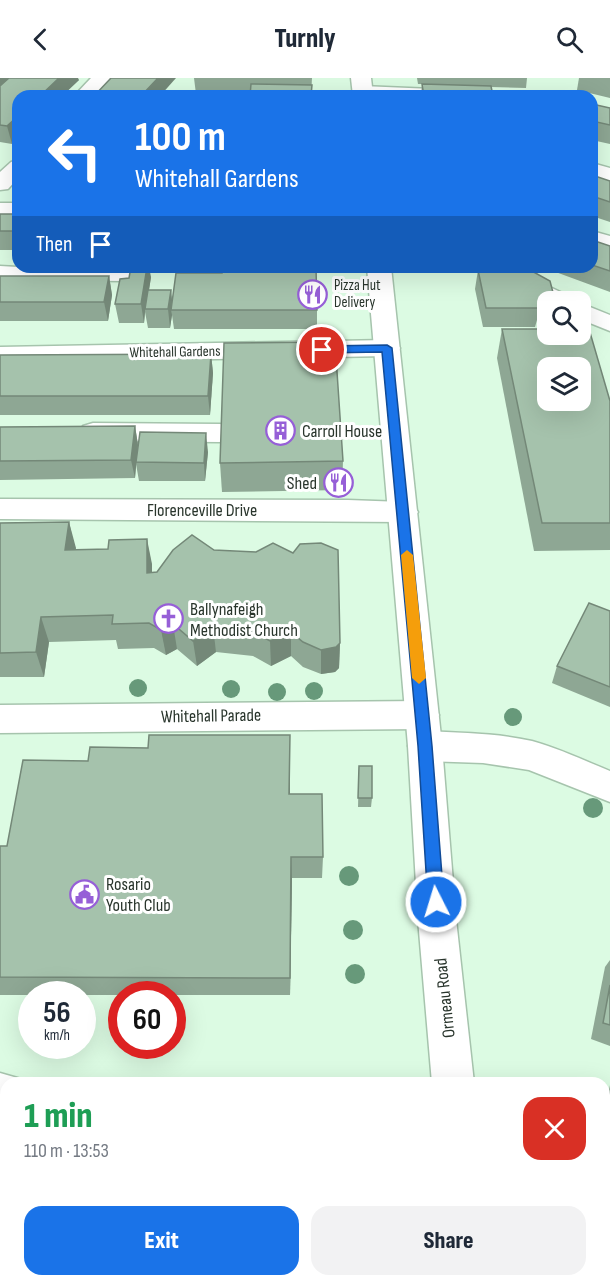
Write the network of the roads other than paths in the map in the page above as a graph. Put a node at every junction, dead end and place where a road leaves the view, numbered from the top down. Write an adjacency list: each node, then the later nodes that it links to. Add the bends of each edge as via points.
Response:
1 (102, 78): 2 (street)
2 (90, 90)
3 (12, 172): 4 (street)
4 (0, 184)
5 (0, 273): 6 (street)
6 (129, 273)
7 (380, 273): 12 (street, Ormeau Road)
8 (504, 273): 9 (street)
9 (540, 291)
10 (591, 315): 11 (street)
11 (610, 324)
12 (387, 348): 13 (street, Whitehall Gardens); 17 (street, Ormeau Road)
13 (0, 355)
14 (67, 432): 15 (street)
15 (220, 433)
16 (0, 508): 17 (street, Florenceville Drive)
17 (403, 512): 19 (street, Ormeau Road)
18 (0, 719): 19 (street, Whitehall Parade)
19 (424, 730): 20 (street, Whitehall Parade, via 483,748 532,756); 21 (street, Ormeau Road)
20 (610, 787)
21 (452, 1077)

